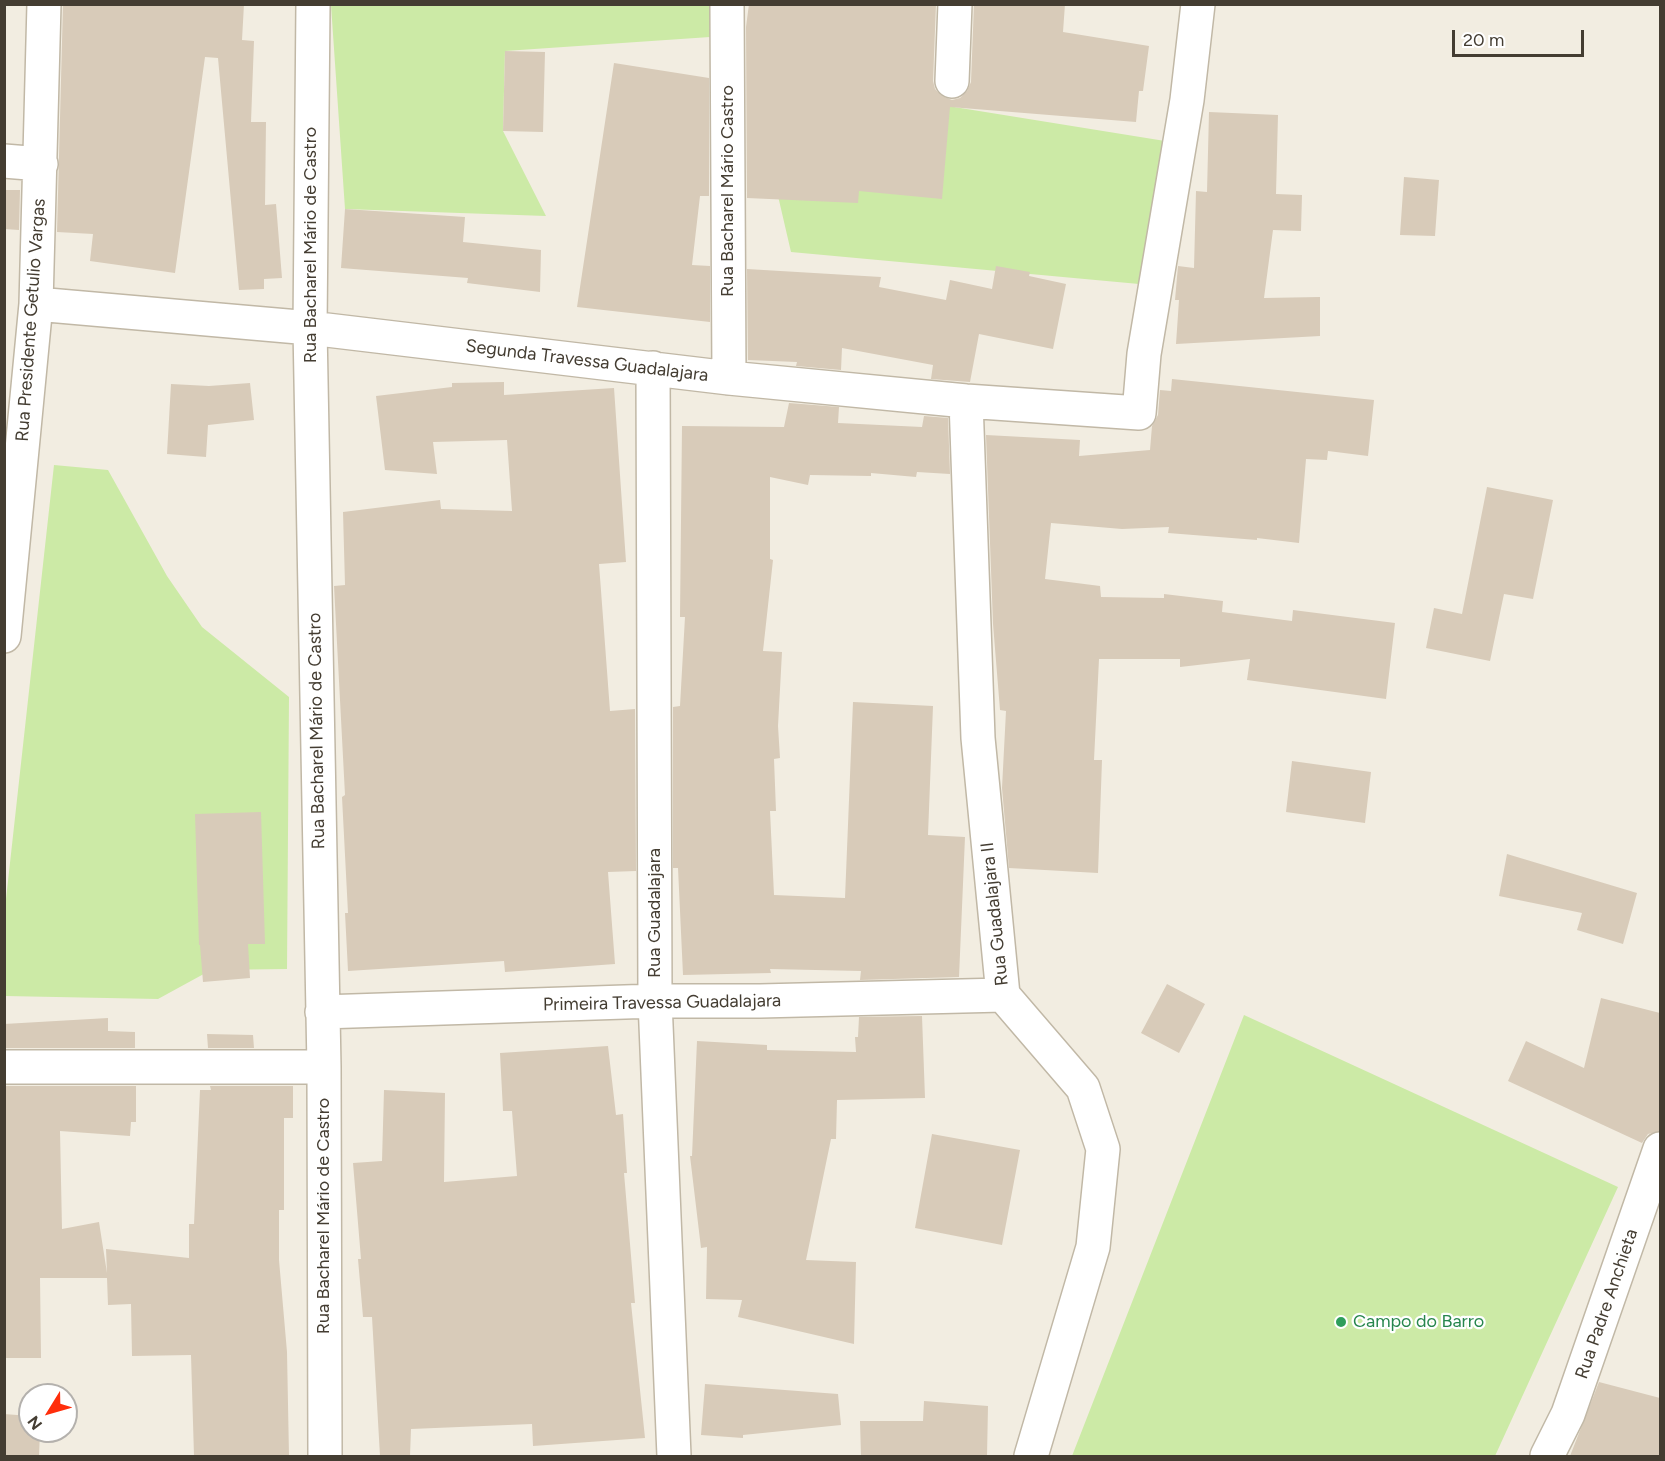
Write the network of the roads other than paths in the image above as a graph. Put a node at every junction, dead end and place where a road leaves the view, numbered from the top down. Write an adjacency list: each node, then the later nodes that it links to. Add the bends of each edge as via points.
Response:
1 (44, 4): 8 (street, Rua Presidente Getulio Vargas)
2 (313, 4): 10 (street, Rua Bacharel Mário de Castro)
3 (727, 4): 12 (street, Rua Bacharel Mário Castro)
4 (955, 4): 6 (street)
5 (1198, 4): 13 (street, Segunda Travessa Guadalajara, via 1187,100 1144,354 1139,413)
6 (952, 81)
7 (4, 161): 8 (street)
8 (41, 164): 9 (street, Rua Presidente Getulio Vargas)
9 (36, 304): 10 (street, Segunda Travessa Guadalajara); 14 (street, Rua Presidente Getulio Vargas)
10 (310, 328): 11 (street, Segunda Travessa Guadalajara); 17 (street, Rua Bacharel Mário de Castro)
11 (653, 368): 12 (street, Segunda Travessa Guadalajara); 16 (street, Rua Guadalajara)
12 (729, 378): 13 (street, Segunda Travessa Guadalajara)
13 (966, 401): 15 (street, Rua Guadalajara II, via 978,738)
14 (4, 636)
15 (1003, 995): 16 (street, Primeira Travessa Guadalajara); 23 (street, Rua Guadalajara II, via 1083,1088 1103,1149 1093,1247)
16 (655, 1001): 17 (street, Primeira Travessa Guadalajara); 22 (street, Rua Guadalajara)
17 (322, 1012): 19 (street, Rua Bacharel Mário de Castro)
18 (4, 1067): 19 (street)
19 (324, 1067): 21 (street, Rua Bacharel Mário de Castro)
20 (1660, 1149): 24 (street, Rua Padre Anchieta, via 1568,1414)
21 (325, 1456)
22 (674, 1456)
23 (1031, 1456)
24 (1547, 1456)

